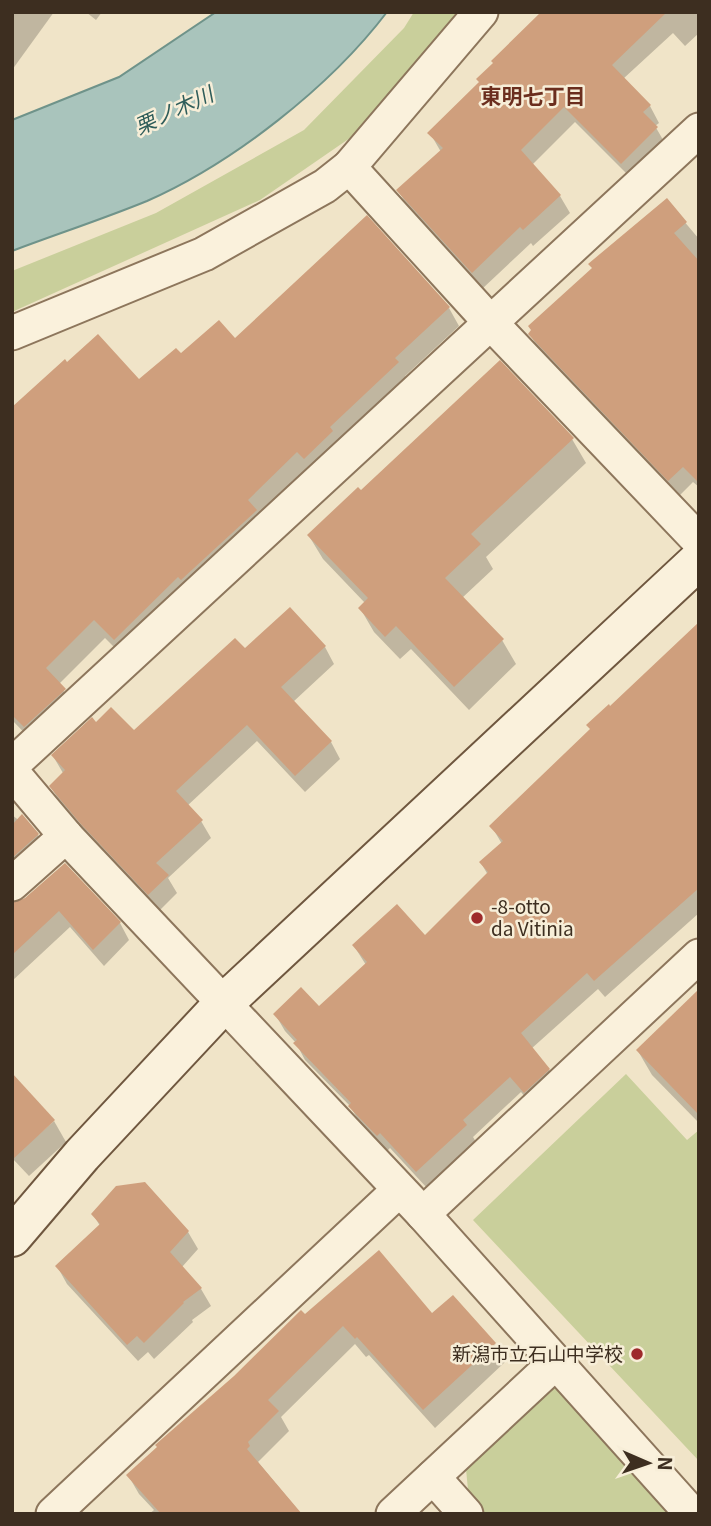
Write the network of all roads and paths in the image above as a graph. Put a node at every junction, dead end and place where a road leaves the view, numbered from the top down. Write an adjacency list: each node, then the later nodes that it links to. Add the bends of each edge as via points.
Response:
1 (481, 12): 3 (street)
2 (699, 130): 4 (street)
3 (349, 167): 4 (street); 5 (street, via 325,186 204,254)
4 (490, 322): 6 (street); 8 (street)
5 (12, 334)
6 (699, 541)
7 (699, 560): 13 (street)
8 (12, 765)
9 (12, 772): 10 (street)
10 (66, 836): 11 (street); 13 (street)
11 (12, 884)
12 (699, 956): 15 (street)
13 (224, 1003): 14 (street); 16 (street)
14 (398, 1191): 15 (street); 19 (street)
15 (423, 1214): 17 (street)
16 (12, 1237)
17 (555, 1363): 18 (street); 22 (street)
18 (433, 1477): 20 (street); 21 (street)
19 (53, 1514)
20 (393, 1514)
21 (466, 1514)
22 (692, 1514)

